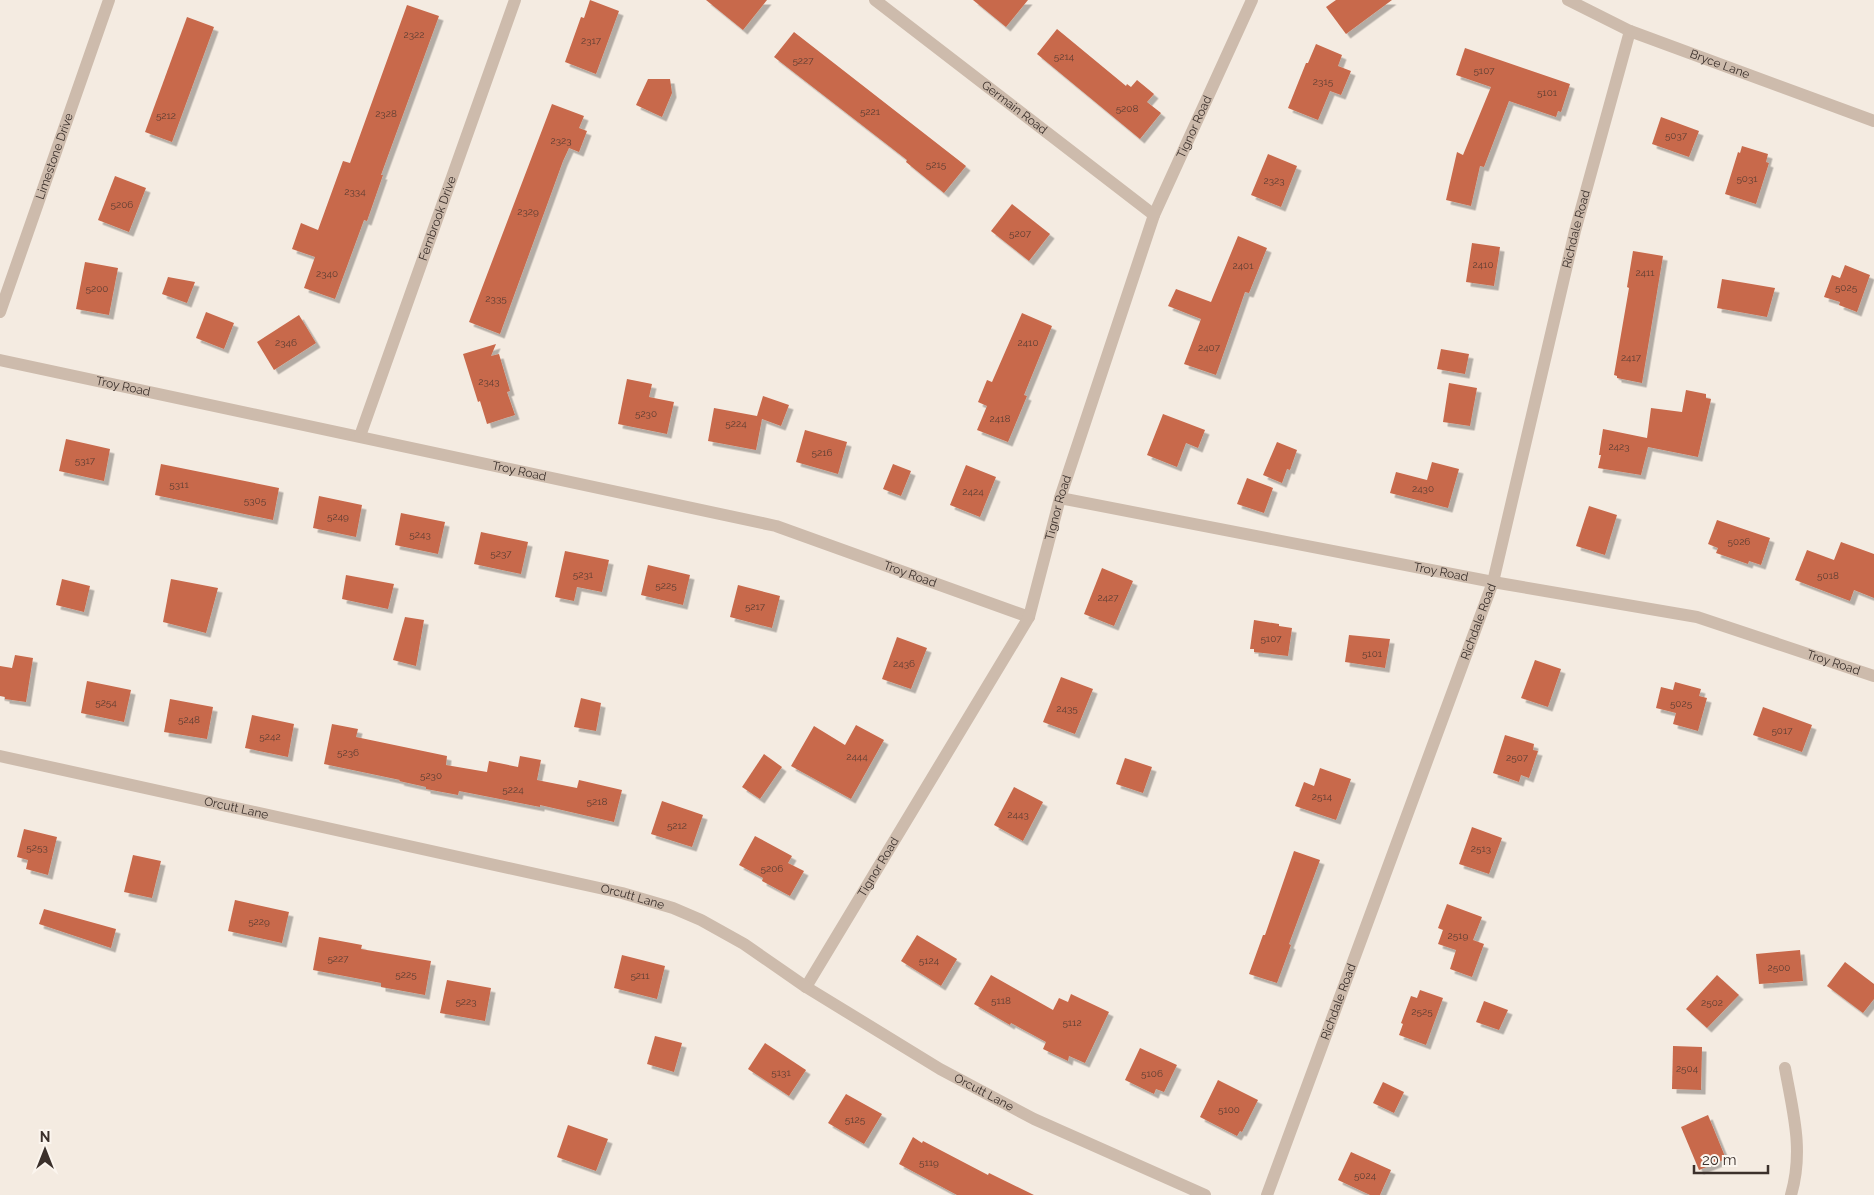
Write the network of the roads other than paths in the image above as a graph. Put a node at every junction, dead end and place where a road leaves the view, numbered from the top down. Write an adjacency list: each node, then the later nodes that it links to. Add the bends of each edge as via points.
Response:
1 (109, 0): 9 (street, Limestone Drive)
2 (515, 0): 11 (street, Fernbrook Drive)
3 (875, 0): 8 (street, Germain Road)
4 (1252, 0): 8 (street, Tignor Road)
5 (1568, 0): 6 (street, Bryce Lane)
6 (1630, 31): 7 (street, Bryce Lane); 13 (street, Richdale Road, via 1575,231)
7 (1874, 121)
8 (1154, 215): 12 (street, Tignor Road)
9 (0, 312)
10 (0, 360): 11 (street, Troy Road)
11 (360, 436): 14 (street, Troy Road, via 776,526)
12 (1060, 498): 13 (street, Troy Road); 14 (street, Tignor Road)
13 (1493, 582): 15 (street, Troy Road, via 1697,617); 20 (street, Richdale Road)
14 (1029, 617): 17 (street, Tignor Road)
15 (1874, 676)
16 (0, 756): 17 (street, Orcutt Lane, via 622,893 701,920 744,944)
17 (806, 987): 19 (street, Orcutt Lane, via 940,1069 1034,1119)
18 (1785, 1068): 21 (street, via 1798,1147)
19 (1205, 1195)
20 (1268, 1195)
21 (1791, 1195)

